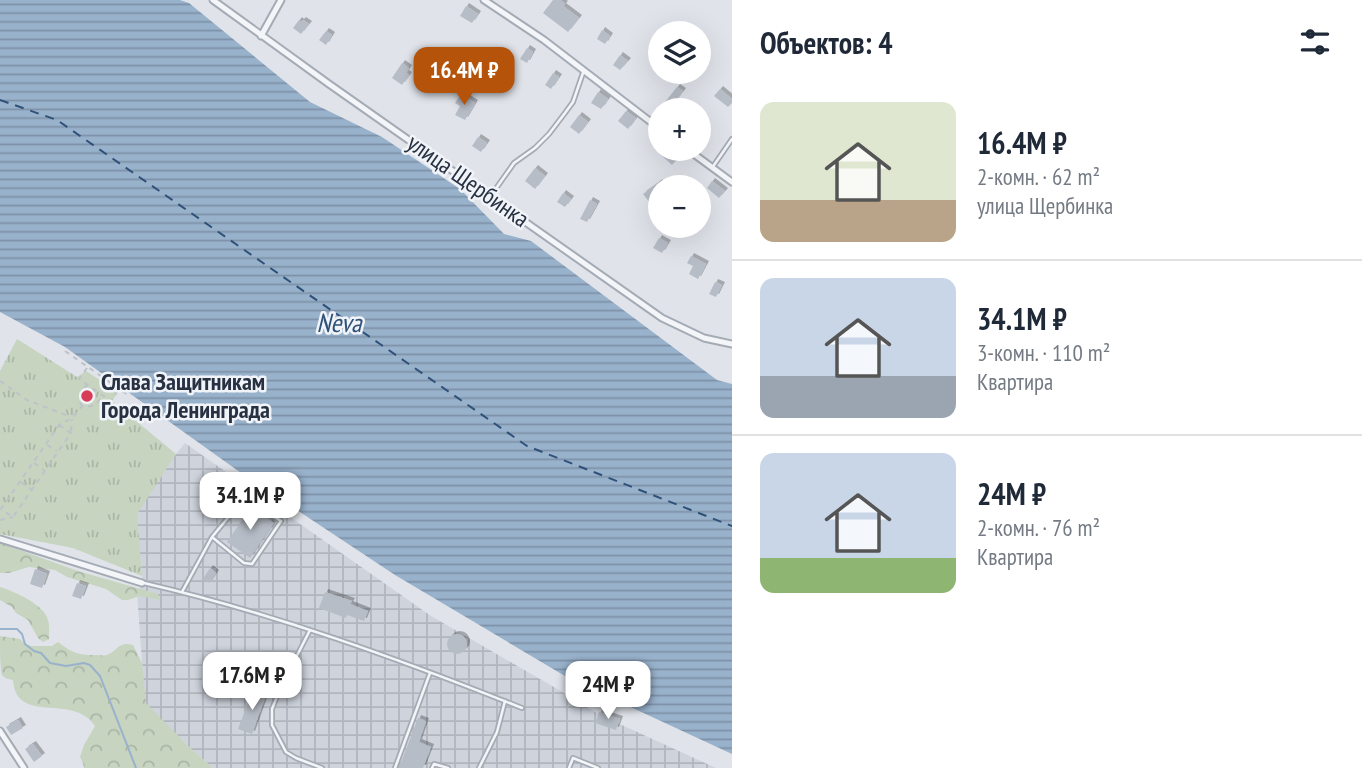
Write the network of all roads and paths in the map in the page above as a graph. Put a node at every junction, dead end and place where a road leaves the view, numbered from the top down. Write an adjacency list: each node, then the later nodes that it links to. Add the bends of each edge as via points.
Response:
1 (213, 0): 4 (street, улица Щербинка)
2 (281, 0): 4 (street)
3 (484, 0): 5 (street)
4 (261, 36): 11 (street, улица Щербинка)
5 (584, 70): 6 (street); 11 (lane, via 565,113 535,148 514,163)
6 (648, 119)
7 (732, 139): 9 (lane)
8 (703, 161): 9 (street)
9 (712, 168): 10 (street)
10 (732, 182)
11 (490, 197): 12 (street, улица Щербинка, via 662,318 704,338)
12 (732, 344)
13 (65, 351): 14 (path)
14 (87, 367): 16 (path, via 79,379); 17 (path)
15 (0, 381): 21 (path, via 27,400)
16 (87, 384): 19 (path); 20 (path, via 79,398)
17 (120, 389): 18 (path); 19 (path, via 111,401)
18 (128, 395)
19 (103, 396): 20 (path, via 93,407)
20 (82, 406): 21 (path)
21 (72, 418): 22 (path); 23 (path)
22 (59, 425): 23 (path); 24 (path)
23 (71, 433): 25 (path)
24 (46, 444): 25 (path); 26 (path)
25 (58, 452): 27 (path)
26 (34, 463): 27 (path); 28 (path)
27 (45, 470): 29 (path)
28 (21, 481): 29 (path); 30 (path, via 1,509)
29 (32, 489): 30 (path)
30 (13, 517): 31 (path)
31 (0, 521)
32 (212, 537): 32 (lane, via 245,497 281,521 252,565); 35 (lane)
33 (0, 539): 34 (street)
34 (142, 583): 35 (lane)
35 (182, 592): 36 (lane)
36 (310, 630): 37 (lane); 42 (lane, via 272,709 272,725 286,752)
37 (430, 671): 38 (lane); 43 (lane)
38 (505, 701): 39 (lane); 46 (lane, via 497,733)
39 (522, 708)
40 (0, 730): 41 (street)
41 (24, 768)
42 (322, 768)
43 (395, 768)
44 (432, 768): 45 (lane, via 434,764)
45 (448, 768)
46 (479, 768)
47 (569, 768): 48 (lane, via 573,758)
48 (598, 768)

